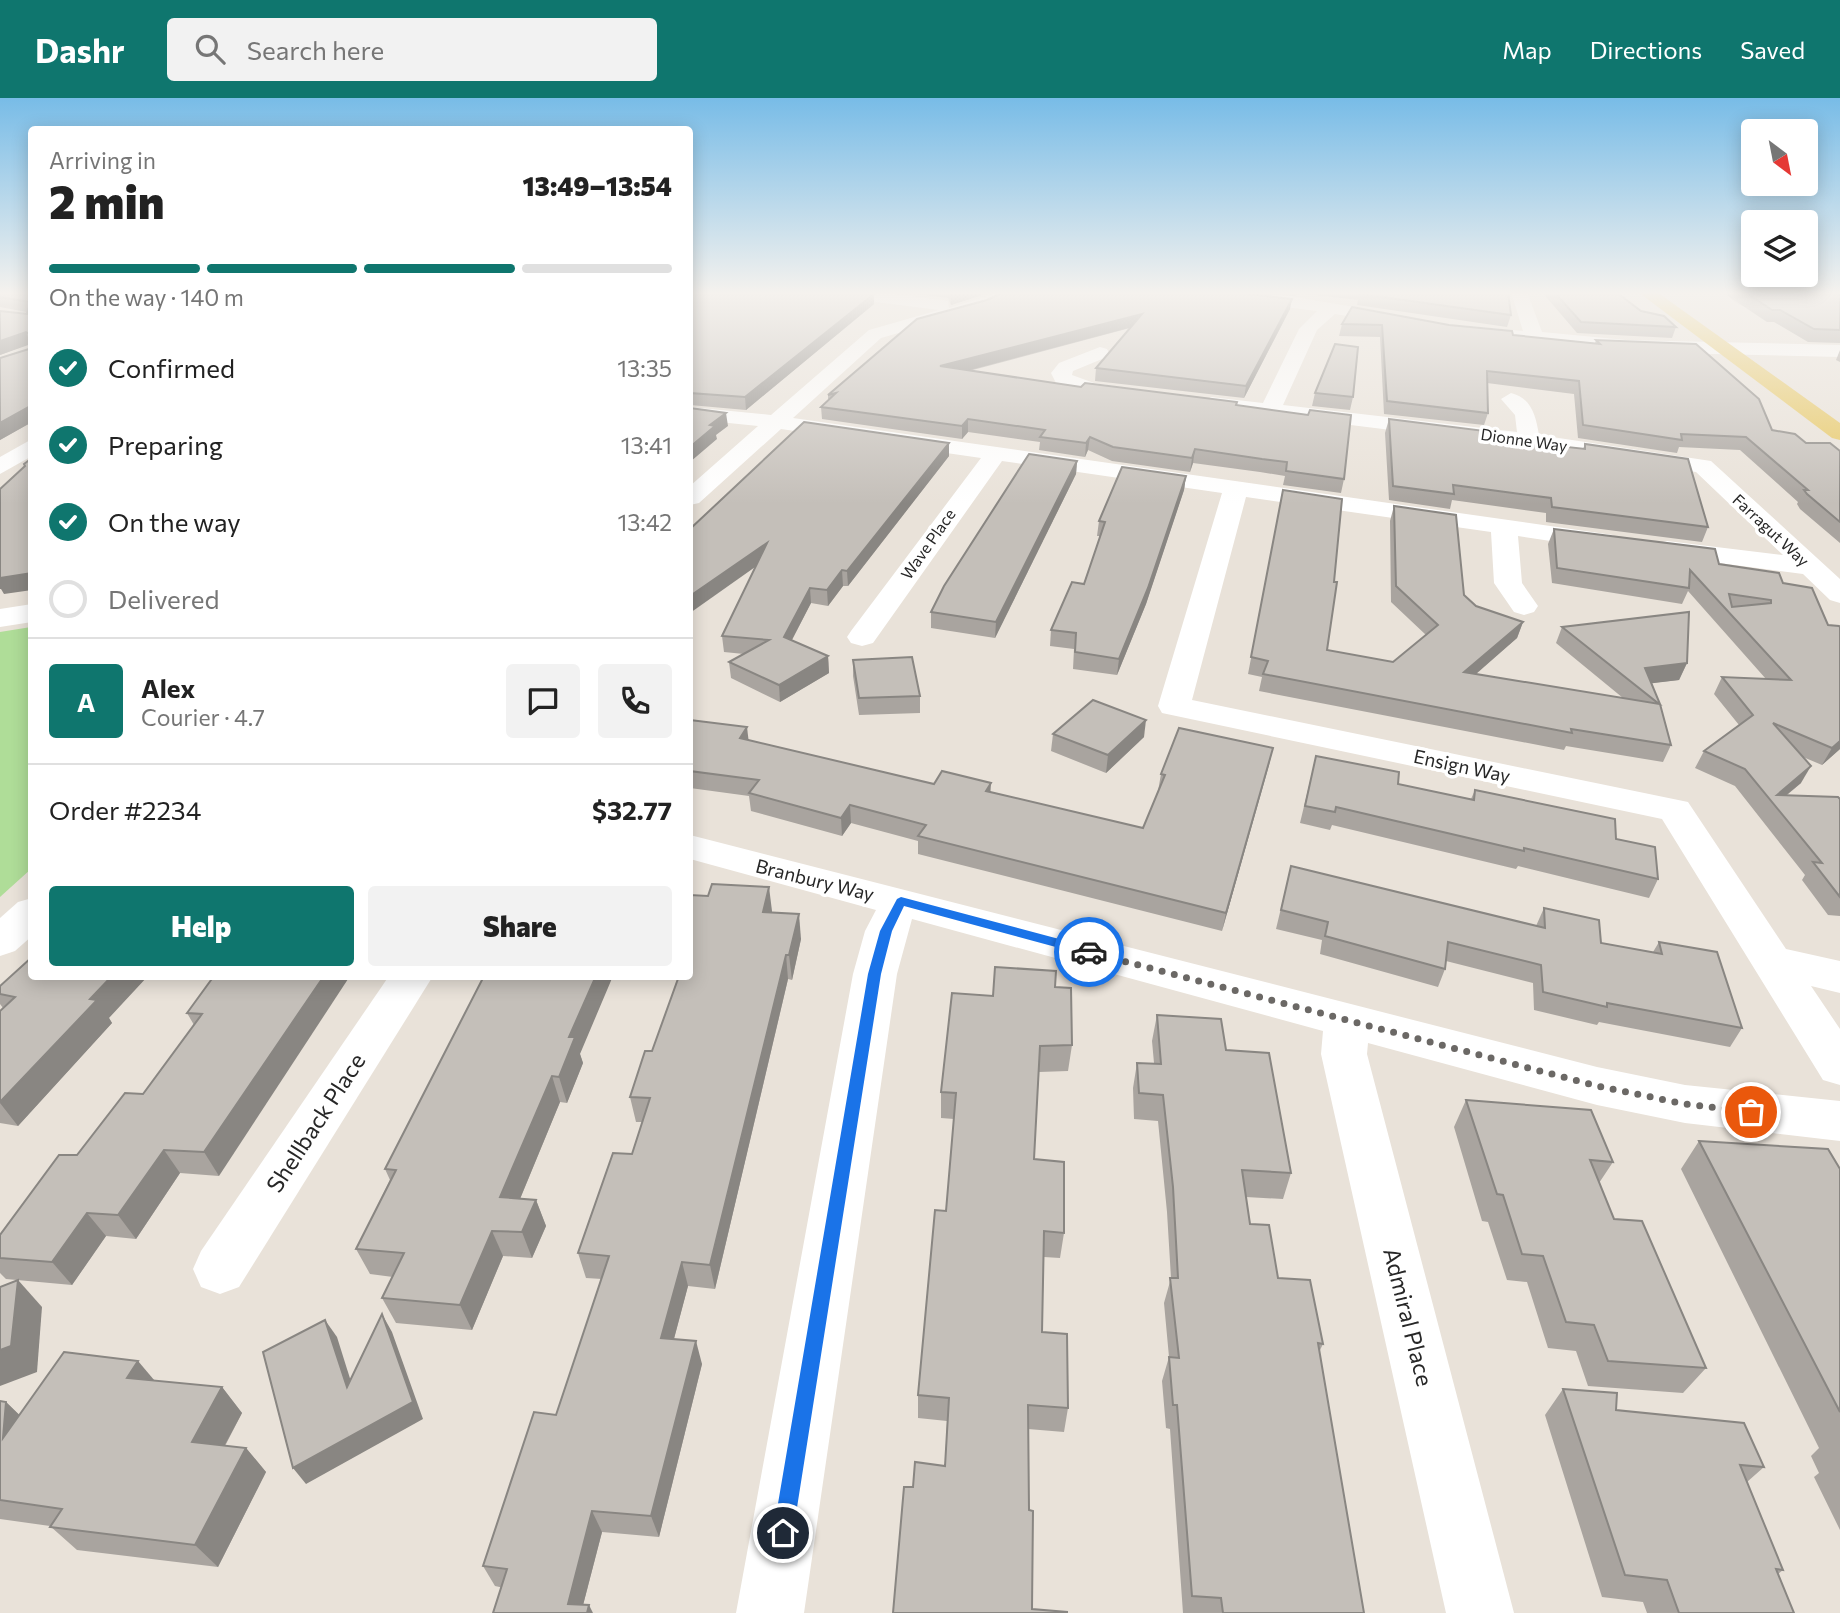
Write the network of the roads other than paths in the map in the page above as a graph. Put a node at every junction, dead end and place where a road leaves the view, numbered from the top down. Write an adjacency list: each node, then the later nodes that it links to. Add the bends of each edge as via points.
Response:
1 (843, 363): 12 (street)
2 (1076, 363): 7 (street, via 1061,373 1063,379 1091,389)
3 (1292, 363): 10 (street)
4 (1744, 363): 13 (main road)
5 (1780, 363): 6 (main road)
6 (1788, 368)
7 (1160, 397)
8 (1511, 399): 14 (street, via 1525,413)
9 (1188, 400): 10 (street, Dionne Way)
10 (1270, 410): 14 (street, Dionne Way)
11 (693, 413): 12 (street)
12 (778, 422): 16 (street); 20 (street)
13 (1840, 433)
14 (1529, 440): 17 (street, Dionne Way)
15 (28, 449): 18 (street)
16 (996, 454): 19 (street); 27 (street, Wave Place)
17 (1703, 466): 22 (street, Farragut Way)
18 (0, 467)
19 (1236, 488): 21 (street); 32 (street, Ensign Way, via 1174,706 1675,810)
20 (693, 495)
21 (1504, 527): 22 (street); 24 (street, via 1508,583)
22 (1811, 567): 23 (street, Farragut Way)
23 (1840, 594)
24 (1524, 606)
25 (28, 614): 26 (street)
26 (0, 618)
27 (862, 637)
28 (693, 848): 29 (street, Branbury Way)
29 (901, 901): 35 (street, Branbury Way); 39 (street, via 886,931 874,974)
30 (28, 916): 31 (street)
31 (0, 941)
32 (1771, 961): 33 (street); 36 (street, Ensign Way)
33 (1840, 977)
34 (409, 980): 38 (street, Shellback Place)
35 (1346, 1020): 37 (street, Branbury Way, via 1597,1086 1685,1104); 40 (street, Admiral Place, via 1344,1054)
36 (1840, 1067)
37 (1840, 1121)
38 (220, 1269)
39 (770, 1613)
40 (1480, 1613)

